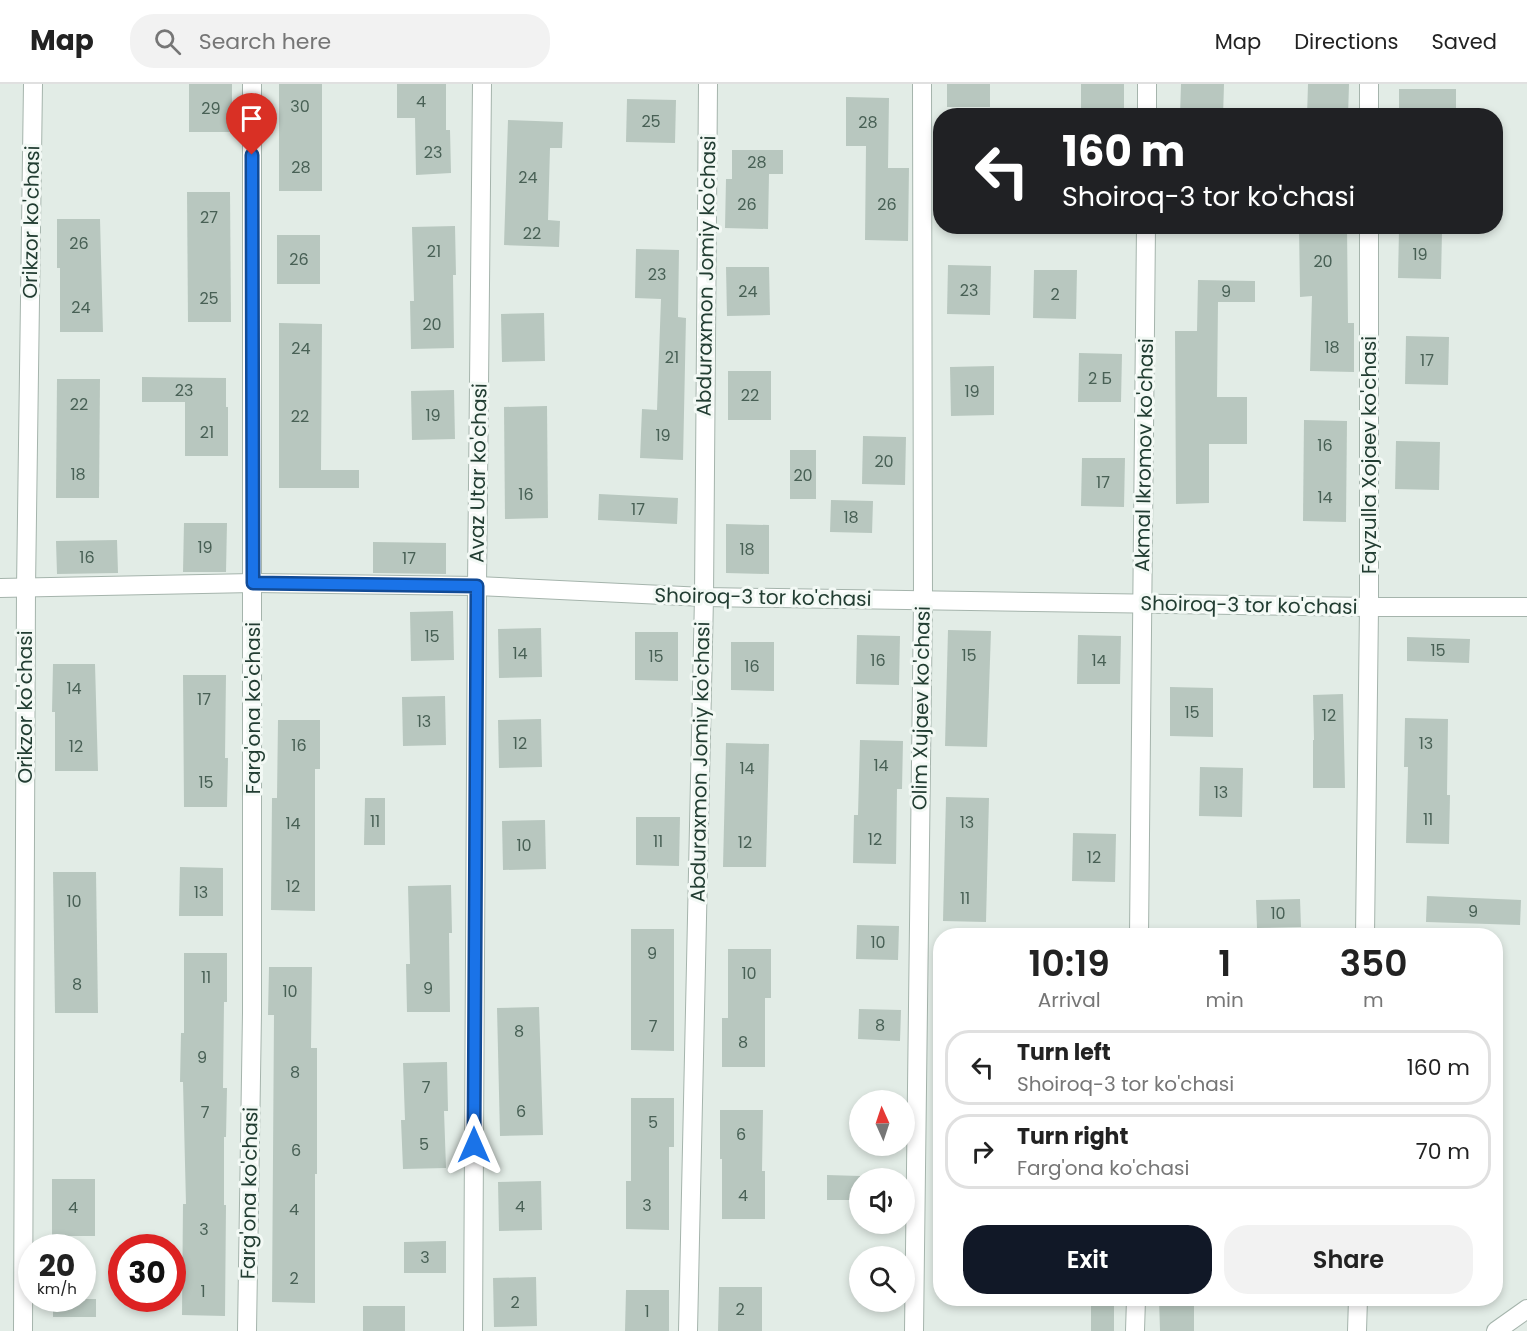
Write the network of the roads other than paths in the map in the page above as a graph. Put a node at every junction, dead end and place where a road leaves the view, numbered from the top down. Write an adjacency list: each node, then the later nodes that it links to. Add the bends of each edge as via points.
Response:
1 (33, 84): 15 (street, Orikzor ko'chasi)
2 (252, 84): 12 (street, Farg'ona ko'chasi)
3 (482, 84): 13 (street, Avaz Utar ko'chasi)
4 (708, 84): 16 (street, Abduraxmon Jomiy ko'chasi)
5 (922, 84): 17 (street, Olim Xujaev ko'chasi)
6 (1147, 84): 8 (street)
7 (1369, 84): 9 (street)
8 (1147, 108)
9 (1369, 108)
10 (1146, 234): 18 (street, Akmal Ikromov ko'chasi)
11 (1369, 234): 19 (street, Fayzulla Xojaev ko'chasi)
12 (253, 583): 13 (street, Shoiroq-3 tor ko'chasi); 15 (street, Shoiroq-3 tor ko'chasi); 27 (street, Farg'ona ko'chasi)
13 (477, 586): 16 (street, Shoiroq-3 tor ko'chasi); 28 (street, Avaz Utar ko'chasi)
14 (0, 588): 15 (street, Shoiroq-3 tor ko'chasi)
15 (26, 588): 26 (street, Orikzor ko'chasi)
16 (704, 597): 17 (street, Shoiroq-3 tor ko'chasi); 29 (street, Abduraxmon Jomiy ko'chasi)
17 (922, 601): 18 (street, Shoiroq-3 tor ko'chasi); 30 (street, Olim Xujaev ko'chasi)
18 (1142, 603): 19 (street, Shoiroq-3 tor ko'chasi); 21 (street, Akmal Ikromov ko'chasi)
19 (1369, 608): 20 (street, Shoiroq-3 tor ko'chasi); 22 (street, Fayzulla Xojaev ko'chasi)
20 (1527, 608)
21 (1139, 928)
22 (1365, 928)
23 (1136, 1306): 31 (street)
24 (1358, 1306): 32 (street)
25 (1527, 1310): 33 (street)
26 (23, 1331)
27 (247, 1331)
28 (473, 1331)
29 (688, 1331)
30 (914, 1331)
31 (1135, 1331)
32 (1357, 1331)
33 (1496, 1331)

